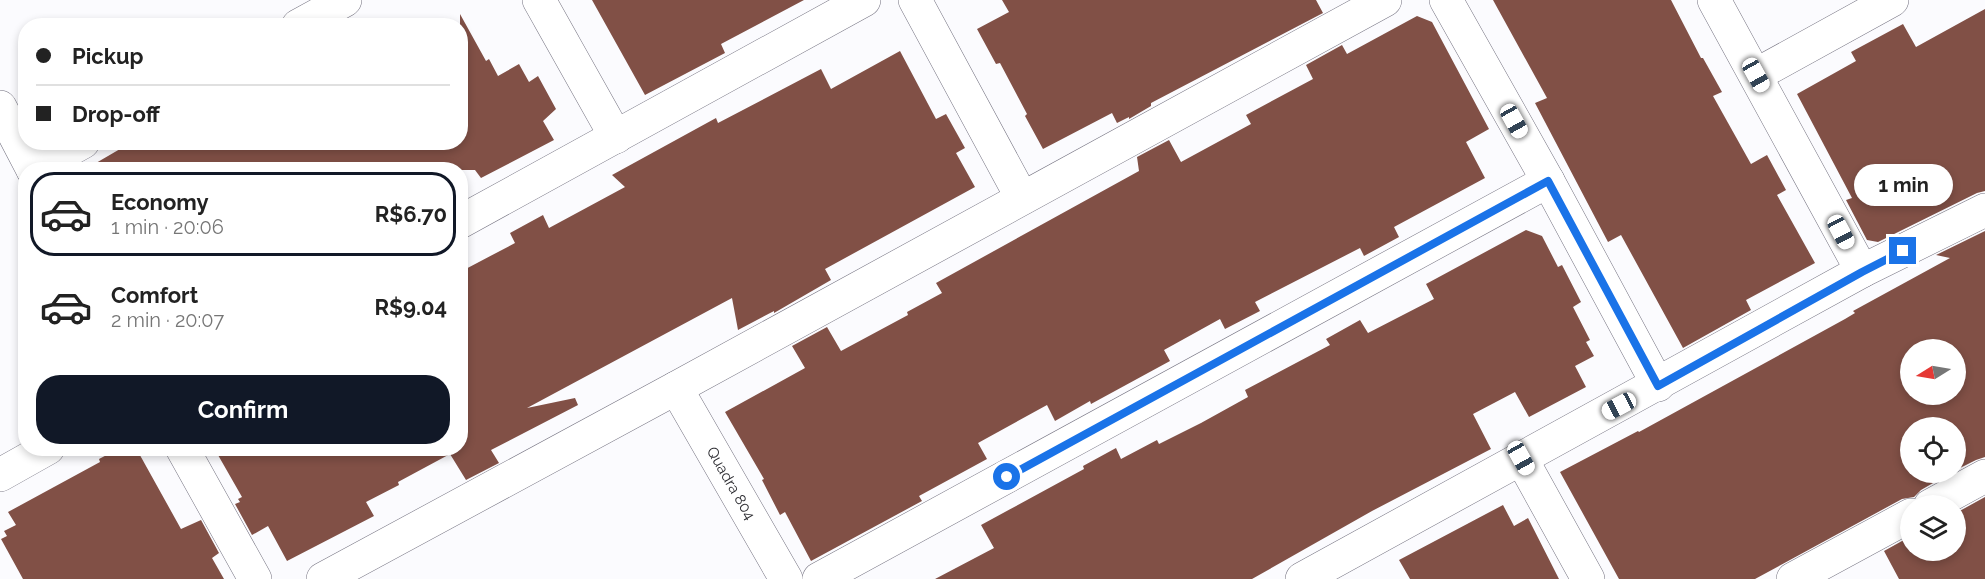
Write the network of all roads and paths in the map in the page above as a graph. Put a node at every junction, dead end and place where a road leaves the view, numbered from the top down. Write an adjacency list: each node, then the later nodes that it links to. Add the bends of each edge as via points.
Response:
1 (345, 0): 9 (street)
2 (539, 0): 12 (street)
3 (864, 0): 12 (street)
4 (915, 0): 17 (street)
5 (1386, 0): 17 (street)
6 (1446, 0): 16 (street)
7 (1714, 0): 10 (street)
8 (1892, 0): 10 (street)
9 (312, 18)
10 (1756, 75): 20 (street)
11 (0, 106): 13 (street)
12 (616, 137): 19 (street)
13 (18, 141)
14 (69, 150): 15 (street)
15 (47, 162)
16 (1548, 181): 21 (street); 34 (street)
17 (1022, 198): 22 (street)
18 (1985, 210): 20 (street)
19 (468, 218)
20 (1862, 272): 21 (street)
21 (1658, 386): 25 (street)
22 (676, 388): 32 (street); 33 (street, Quadra 804)
23 (34, 456): 26 (street)
24 (186, 456): 31 (street)
25 (1521, 458): 30 (street); 35 (street)
26 (0, 475)
27 (1985, 476): 28 (street)
28 (1950, 495)
29 (1900, 521): 36 (street)
30 (1312, 577)
31 (255, 579)
32 (323, 579)
33 (786, 579)
34 (819, 579)
35 (1588, 579)
36 (1792, 579)

